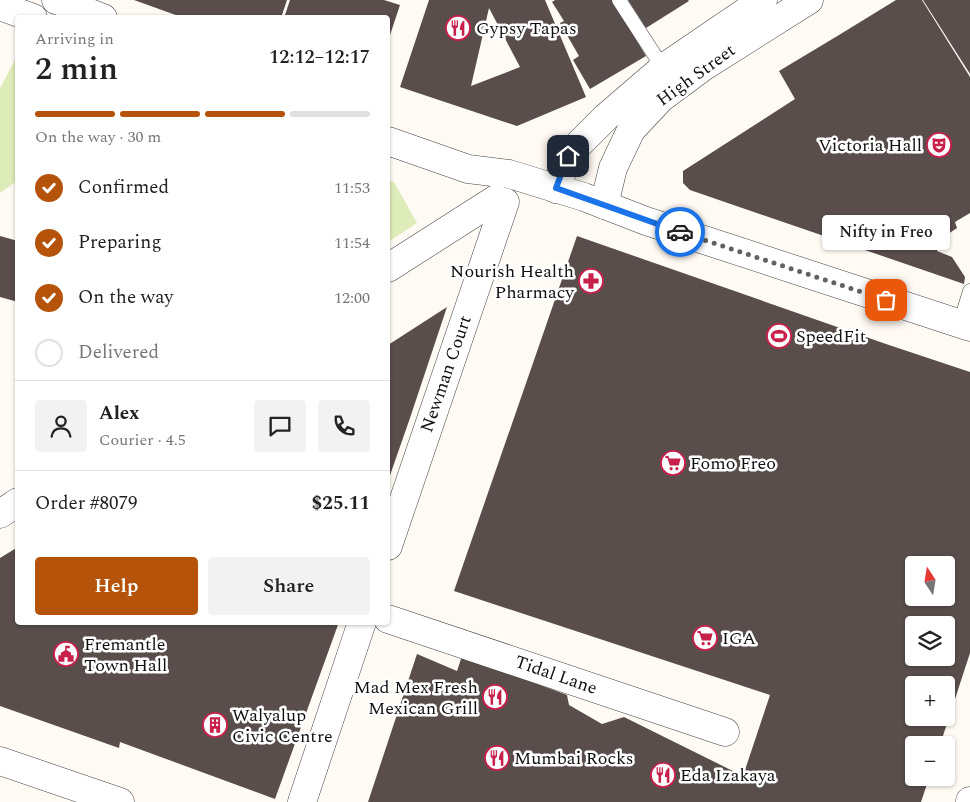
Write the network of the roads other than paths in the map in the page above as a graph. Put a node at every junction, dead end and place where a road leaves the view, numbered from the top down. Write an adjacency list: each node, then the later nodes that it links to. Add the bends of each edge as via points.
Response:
1 (56, 0): 5 (street)
2 (620, 0): 6 (lane)
3 (763, 0): 6 (street, High Street)
4 (809, 0): 11 (street, High Street, via 703,67 661,98 630,130 613,168)
5 (95, 15)
6 (663, 68): 10 (street, High Street, via 568,156)
7 (390, 124): 9 (street, via 475,155)
8 (390, 142): 9 (street, via 468,169)
9 (509, 174): 10 (street)
10 (556, 188): 11 (street)
11 (604, 204): 14 (street)
12 (390, 267): 17 (street, Newman Court, via 501,201)
13 (970, 291): 14 (lane)
14 (965, 326)
15 (15, 504): 16 (street)
16 (0, 514)
17 (390, 540)
18 (390, 620): 20 (street, Tidal Lane)
19 (361, 625): 23 (street)
20 (725, 732)
21 (0, 761): 22 (street)
22 (120, 802)
23 (302, 802)

